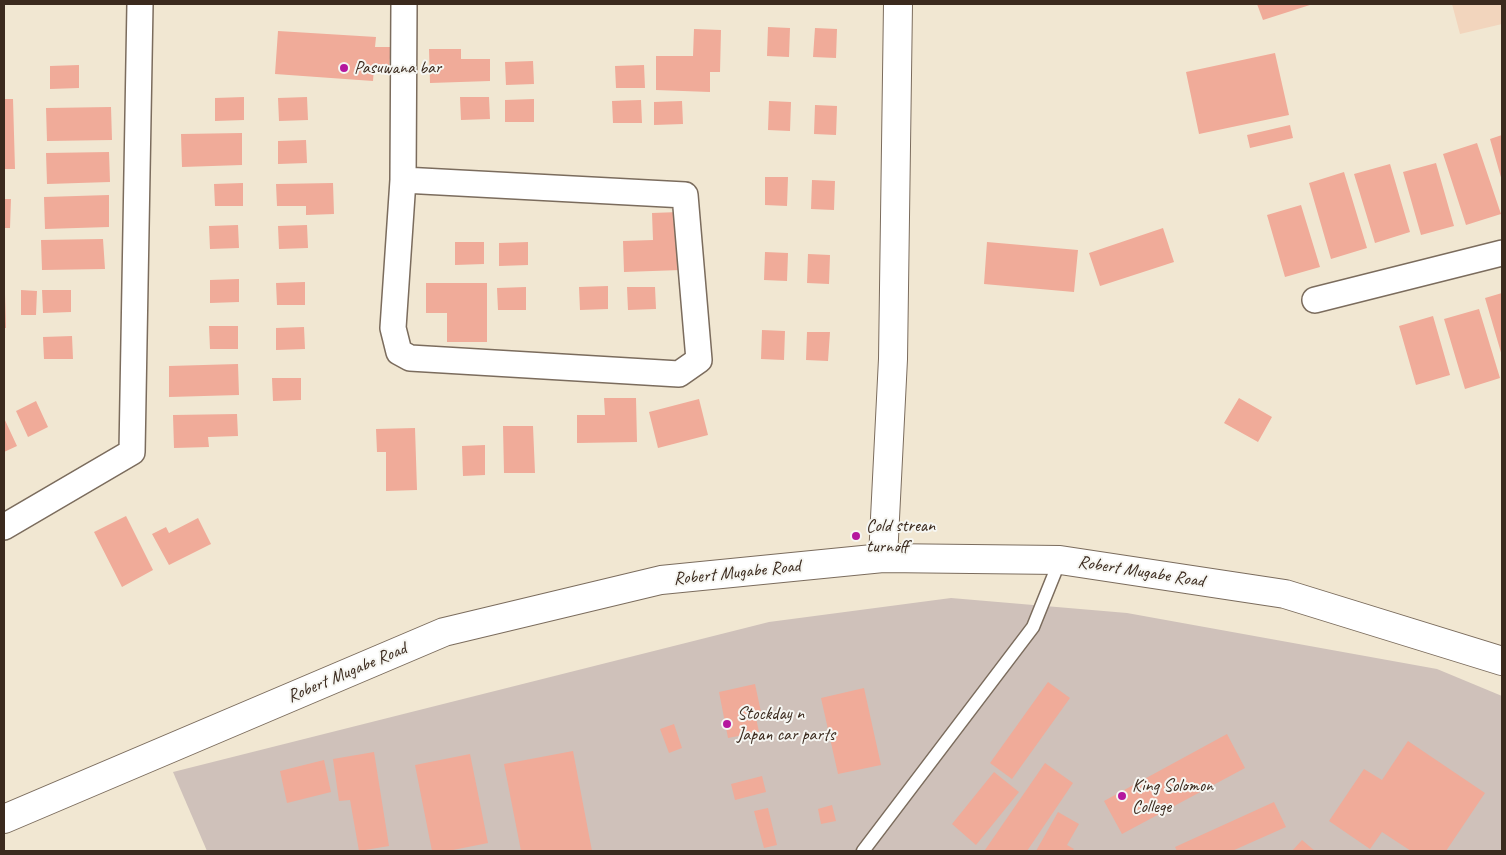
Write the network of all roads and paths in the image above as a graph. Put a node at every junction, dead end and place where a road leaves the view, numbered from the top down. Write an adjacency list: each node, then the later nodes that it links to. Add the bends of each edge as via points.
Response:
1 (140, 4): 7 (street, via 132,452)
2 (404, 4): 4 (street)
3 (898, 4): 8 (main road, via 893,359)
4 (403, 180): 4 (street, via 393,328 399,352 410,358 678,374 699,360 685,195)
5 (1502, 253): 6 (street)
6 (1316, 300)
7 (4, 527)
8 (883, 558): 9 (main road, Robert Mugabe Road); 11 (main road, Robert Mugabe Road, via 661,580 444,632)
9 (1060, 560): 10 (main road, Robert Mugabe Road, via 1285,594); 12 (lane, via 1033,627)
10 (1502, 661)
11 (4, 820)
12 (864, 851)

